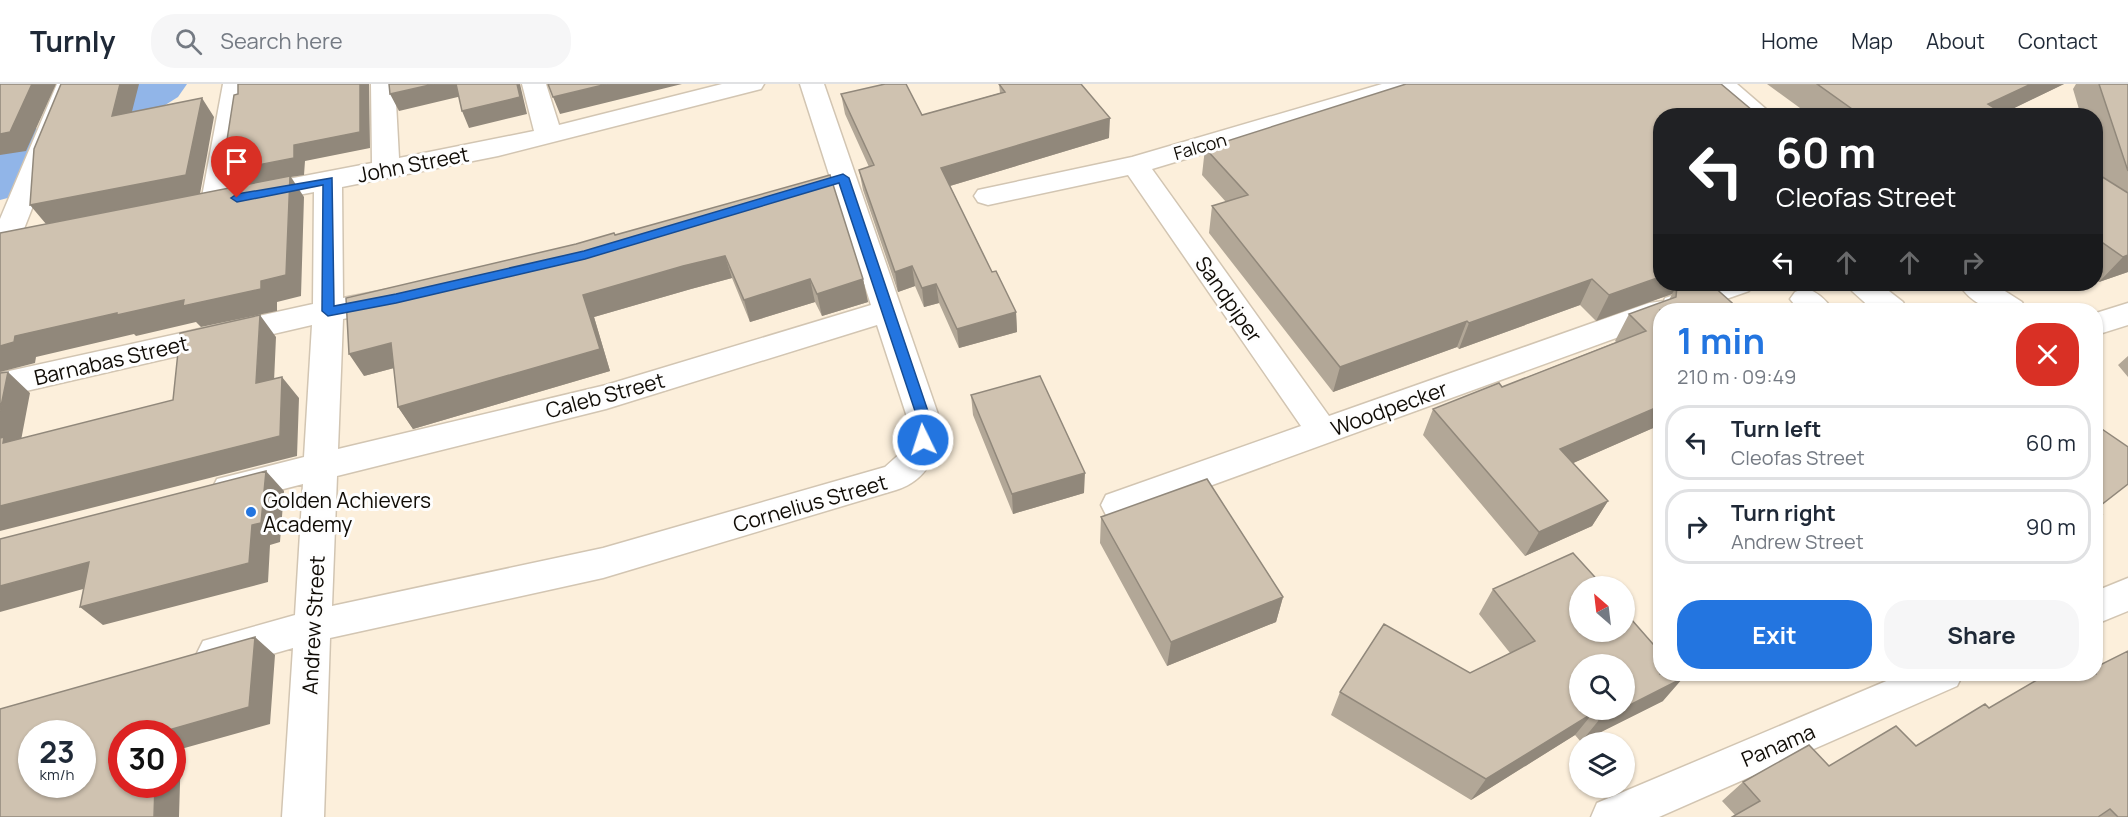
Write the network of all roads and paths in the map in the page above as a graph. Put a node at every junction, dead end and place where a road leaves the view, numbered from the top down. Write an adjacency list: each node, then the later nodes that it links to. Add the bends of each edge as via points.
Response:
1 (69, 84): 18 (street, via 35,168)
2 (235, 84): 16 (street)
3 (383, 84): 13 (street)
4 (534, 84): 11 (street)
5 (752, 84): 9 (street, John Street)
6 (812, 84): 27 (street, Cornelius Street, via 832,181)
7 (1409, 84): 12 (street, Falcon)
8 (1721, 84): 10 (street)
9 (694, 91): 11 (street, John Street)
10 (1751, 108)
11 (549, 136): 13 (street, John Street)
12 (1135, 165): 15 (street, Falcon); 32 (street, Sandpiper)
13 (386, 169): 14 (street, John Street)
14 (328, 180): 16 (street, John Street); 26 (street, Andrew Street)
15 (988, 196)
16 (215, 202): 17 (street, John Street)
17 (186, 208)
18 (11, 243)
19 (1719, 291): 23 (street, Woodpecker)
20 (1870, 291): 24 (street)
21 (1982, 291): 25 (street)
22 (418, 294): 26 (street, Barnabas Street)
23 (1685, 303)
24 (1884, 303)
25 (1996, 303)
26 (328, 311): 31 (street, Barnabas Street); 33 (street, Andrew Street)
27 (887, 311): 33 (street, Caleb Street, via 606,397); 38 (street, Cornelius Street, via 924,420 923,440 915,464 896,477 603,563)
28 (1653, 314): 32 (street, Woodpecker)
29 (2128, 314): 30 (street)
30 (2103, 322)
31 (0, 385)
32 (1322, 432): 35 (street, Woodpecker)
33 (321, 466): 34 (street, Caleb Street); 38 (street, Andrew Street)
34 (195, 498)
35 (1118, 505)
36 (2128, 594): 37 (street)
37 (2103, 605)
38 (312, 626): 39 (street, Cornelius Street); 41 (street, Andrew Street)
39 (179, 664)
40 (1928, 681): 42 (street, Panama)
41 (303, 817)
42 (1612, 817)

